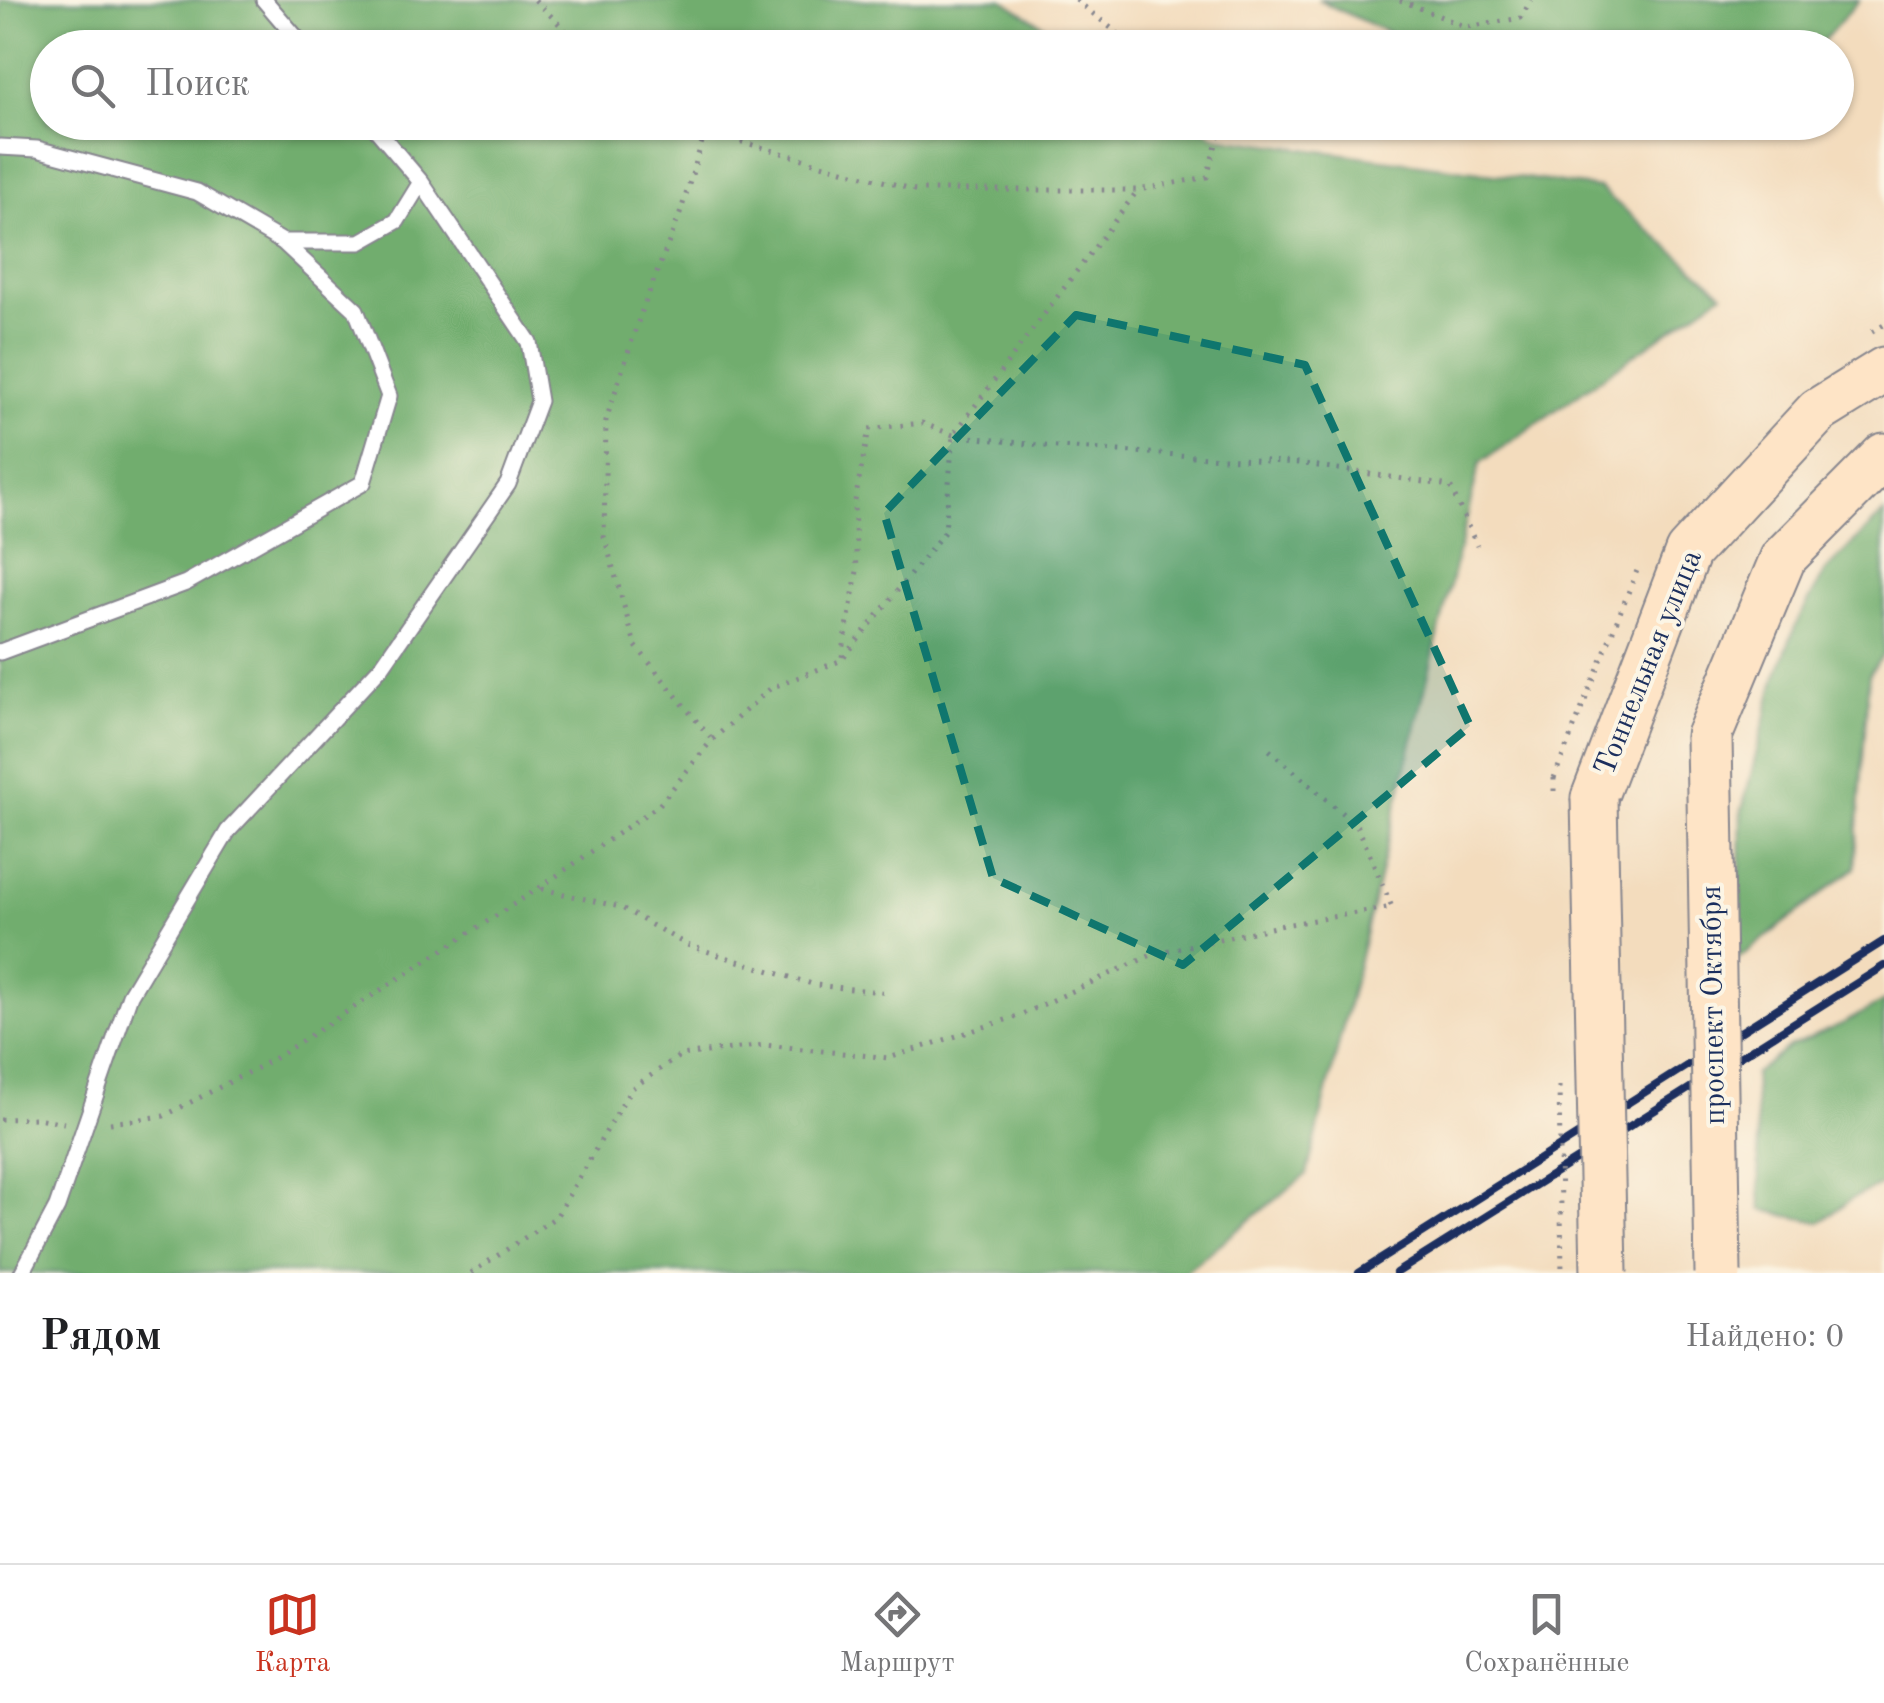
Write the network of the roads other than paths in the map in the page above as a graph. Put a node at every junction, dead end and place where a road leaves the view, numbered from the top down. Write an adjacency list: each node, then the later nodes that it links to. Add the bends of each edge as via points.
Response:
1 (264, 0): 2 (lane)
2 (290, 30)
3 (385, 140): 5 (lane)
4 (0, 147): 6 (lane, via 37,149 197,192)
5 (421, 182): 6 (lane, via 397,221 360,242); 10 (lane, via 528,342 539,401 508,484 382,666 228,831 130,995 56,1207)
6 (283, 242): 9 (lane, via 356,310 389,396 363,483 186,582)
7 (1884, 370): 11 (main road, Тоннельная улица, bridge, via 1818,410 1688,552 1594,798)
8 (1884, 456): 12 (main road, проспект Октября, bridge, via 1783,558 1709,736)
9 (0, 652)
10 (22, 1273)
11 (1604, 1273)
12 (1718, 1273)

